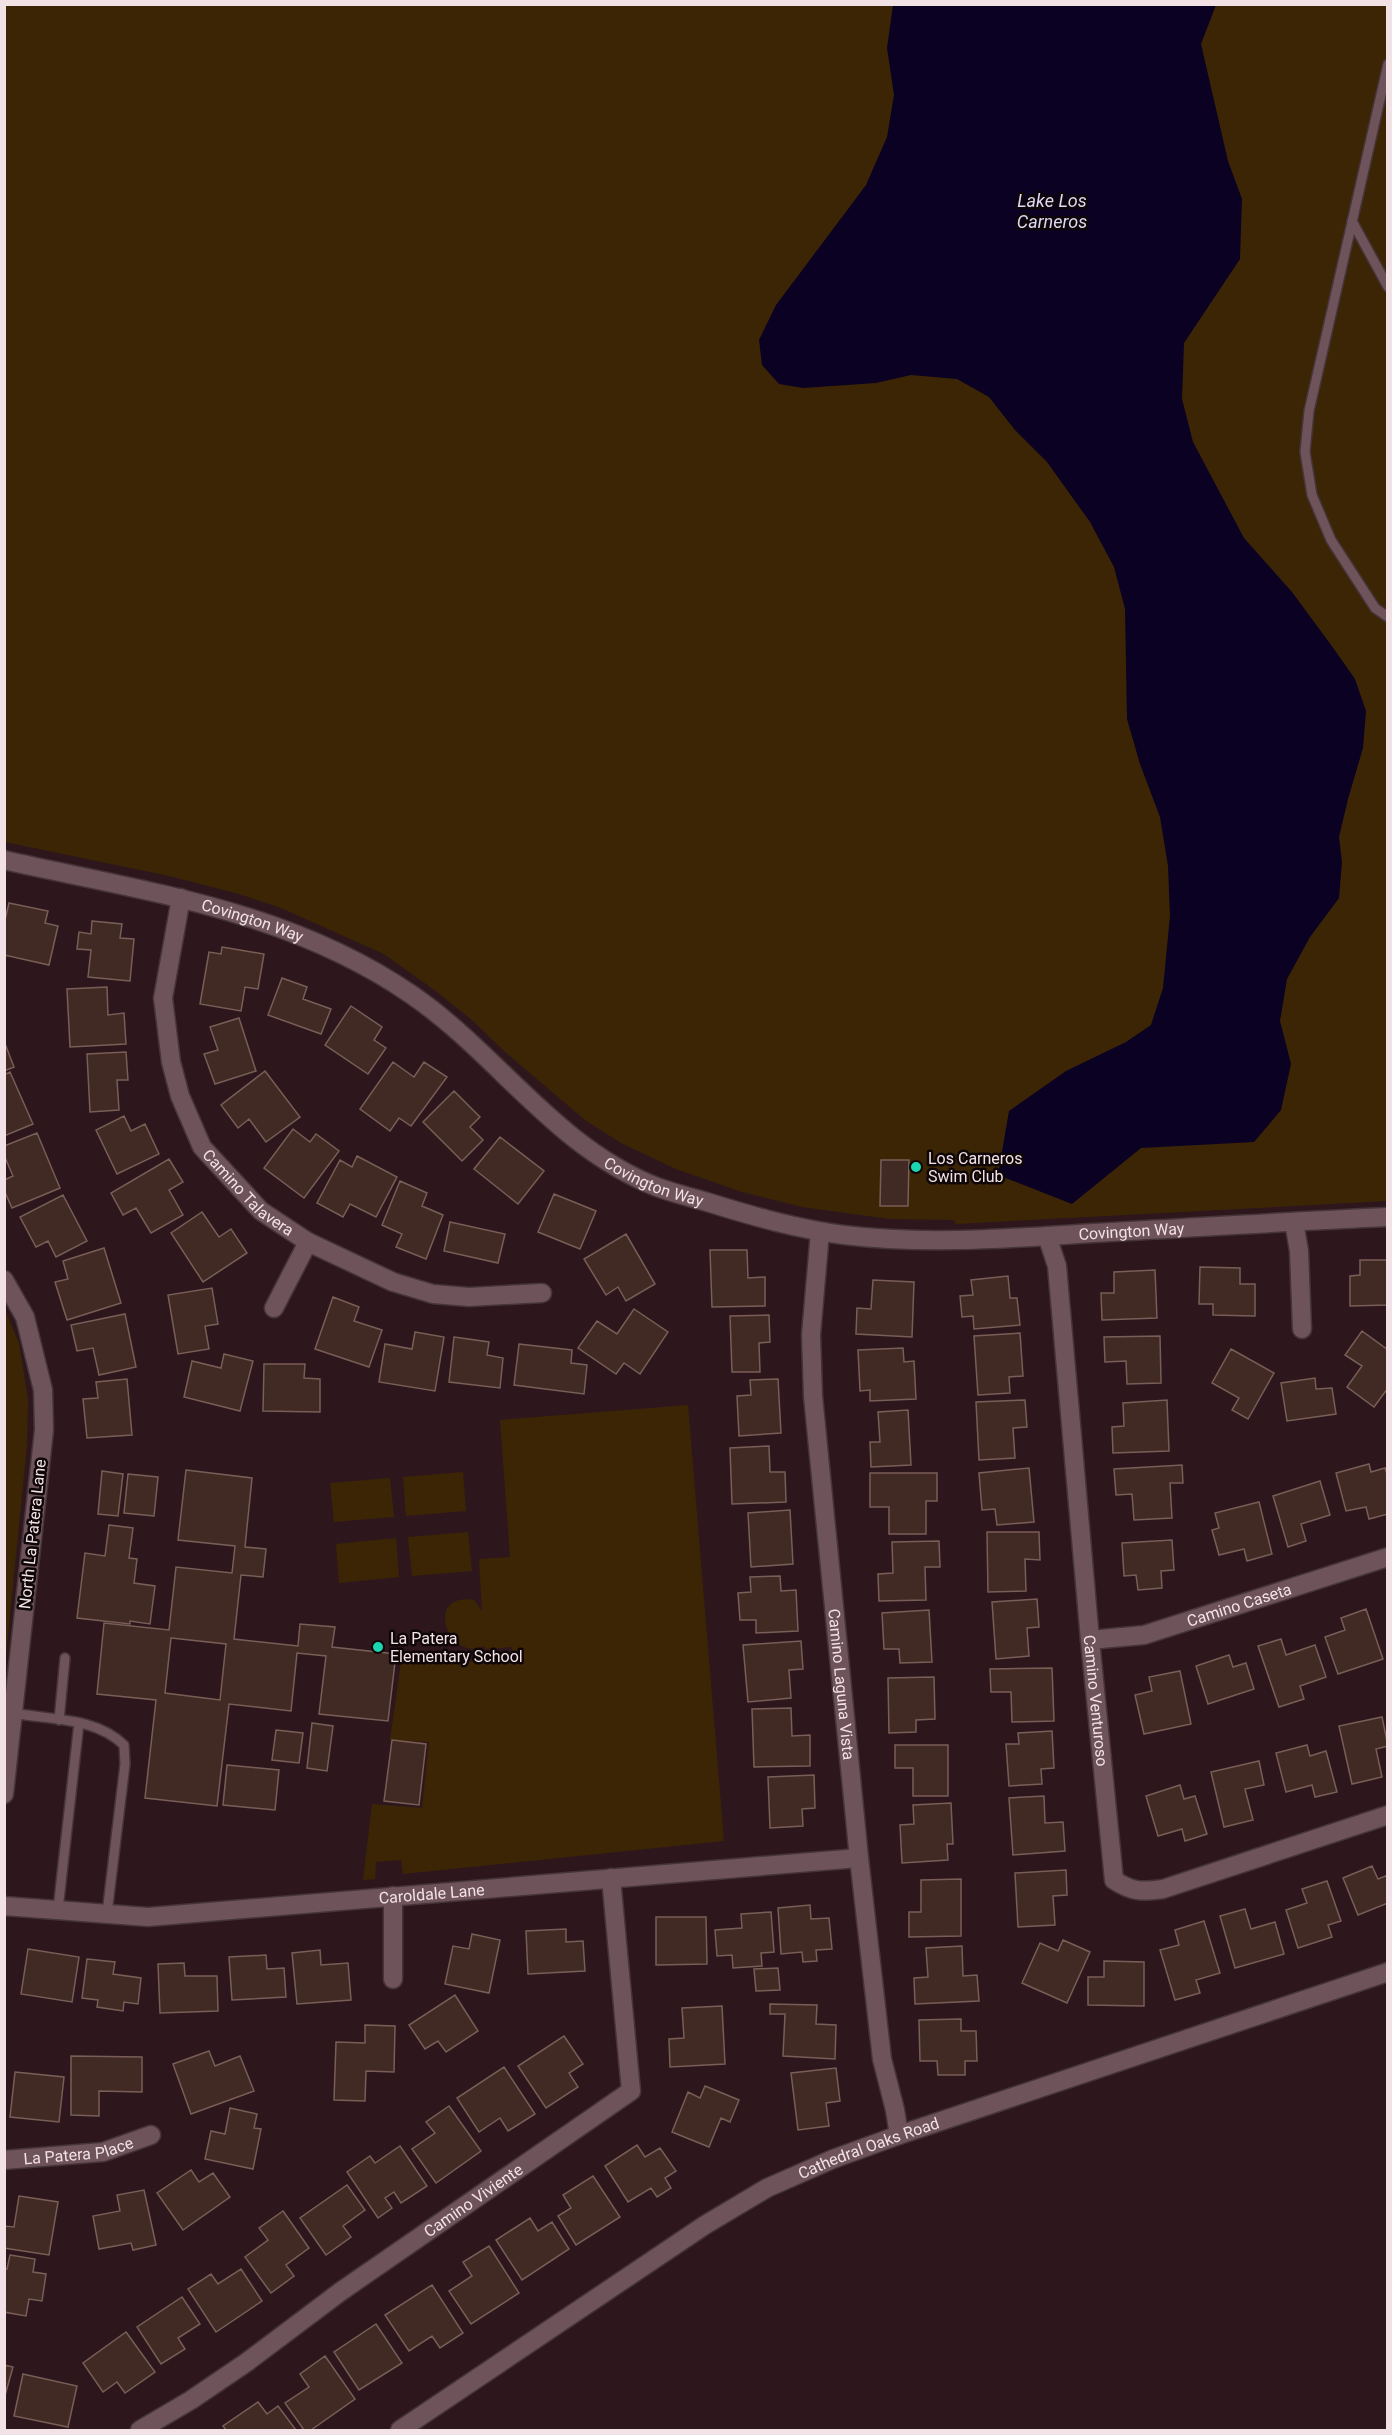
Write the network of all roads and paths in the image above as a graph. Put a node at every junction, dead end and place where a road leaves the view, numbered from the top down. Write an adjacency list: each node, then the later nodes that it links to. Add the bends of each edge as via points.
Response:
1 (1388, 63): 2 (lane)
2 (1352, 221): 3 (lane); 4 (lane, via 1309,411 1305,452 1312,495 1331,540 1375,608)
3 (1388, 287)
4 (1388, 617)
5 (4, 860): 6 (street, Covington Way)
6 (181, 898): 9 (street, Covington Way, via 272,923 378,972 453,1025 543,1114 606,1162 656,1186 762,1219); 11 (street, Camino Talavera, via 163,998 171,1062 180,1096 202,1147 261,1211)
7 (1388, 1217): 8 (street, Covington Way)
8 (1294, 1222): 10 (street, Covington Way); 15 (street)
9 (820, 1232): 10 (street, Covington Way, via 934,1240); 24 (street, Camino Laguna Vista, via 811,1335 813,1396)
10 (1047, 1236): 17 (street, Camino Venturoso, via 1057,1266)
11 (308, 1242): 13 (street, Camino Talavera, via 393,1282 433,1294 469,1297); 14 (street)
12 (4, 1280): 19 (street, North La Patera Lane, via 25,1317 43,1390 44,1430)
13 (542, 1293)
14 (274, 1308)
15 (1302, 1329)
16 (1388, 1557): 17 (street, Camino Caseta, via 1144,1635)
17 (1090, 1640): 23 (street, Camino Venturoso, via 1114,1880 1124,1896 1163,1889)
18 (65, 1658): 20 (lane)
19 (13, 1713): 20 (lane); 22 (street, North La Patera Lane)
20 (59, 1720): 21 (lane)
21 (79, 1723): 28 (lane); 29 (lane, via 113,1734 124,1744)
22 (4, 1794)
23 (1388, 1815)
24 (859, 1858): 25 (street, Caroldale Lane); 33 (street, Camino Laguna Vista, via 882,2060)
25 (611, 1878): 26 (street, Caroldale Lane); 35 (street, Camino Viviente, via 631,2091 340,2292 238,2369)
26 (393, 1896): 29 (street, Caroldale Lane, via 148,1917); 31 (street)
27 (4, 1906): 28 (street, Caroldale Lane)
28 (58, 1909): 29 (street, Caroldale Lane)
29 (107, 1913)
30 (1388, 1972): 33 (street, Cathedral Oaks Road)
31 (393, 1979)
32 (151, 2134): 34 (street, La Patera Place, via 102,2152)
33 (899, 2135): 36 (street, Cathedral Oaks Road, via 833,2159 749,2198)
34 (4, 2160)
35 (140, 2430)
36 (400, 2430)

